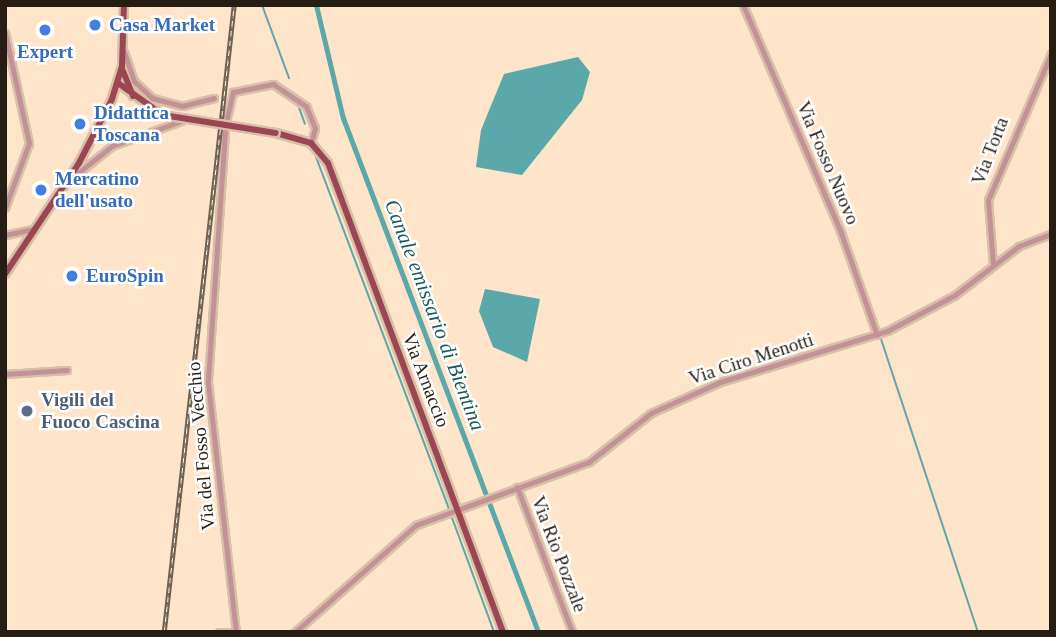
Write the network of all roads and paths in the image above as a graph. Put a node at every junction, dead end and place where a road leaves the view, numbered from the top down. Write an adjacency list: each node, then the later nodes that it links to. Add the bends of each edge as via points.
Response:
1 (124, 5): 4 (main road)
2 (743, 5): 24 (street, Via Fosso Nuovo, via 841,233)
3 (5, 33): 18 (street, via 29,143)
4 (123, 48): 6 (main road); 11 (street, via 144,93 166,104)
5 (1051, 54): 22 (street, Via Torta, via 988,200)
6 (122, 67): 7 (main road); 8 (main road)
7 (118, 83): 8 (main road); 9 (main road)
8 (129, 94): 9 (main road); 16 (main road, bridge, via 163,116 276,133)
9 (112, 99): 17 (main road)
10 (214, 99): 11 (street)
11 (192, 105): 12 (street)
12 (189, 114)
13 (181, 121): 17 (street, via 108,148)
14 (226, 122): 16 (street, Via Arnaccio, via 236,90 270,83 293,92 313,121)
15 (225, 131): 30 (street, Via del Fosso Vecchio, via 208,383)
16 (311, 143): 28 (main road, Via Arnaccio, via 331,170)
17 (64, 184): 19 (main road)
18 (5, 208)
19 (34, 229): 21 (street); 23 (main road)
20 (1051, 234): 22 (street, Via Ciro Menotti)
21 (5, 235)
22 (993, 265): 24 (street, Via Ciro Menotti, via 948,299)
23 (5, 274)
24 (877, 335): 27 (street, Via Ciro Menotti, via 720,382 651,414 589,462)
25 (67, 370): 26 (street)
26 (5, 374)
27 (517, 486): 28 (street, Via Ciro Menotti); 33 (street, Via Rio Pozzale)
28 (452, 510): 31 (street, Via Ciro Menotti, via 400,536); 32 (main road, Via Arnaccio)
29 (219, 632): 30 (street)
30 (236, 632)
31 (295, 632)
32 (503, 632)
33 (572, 632)

